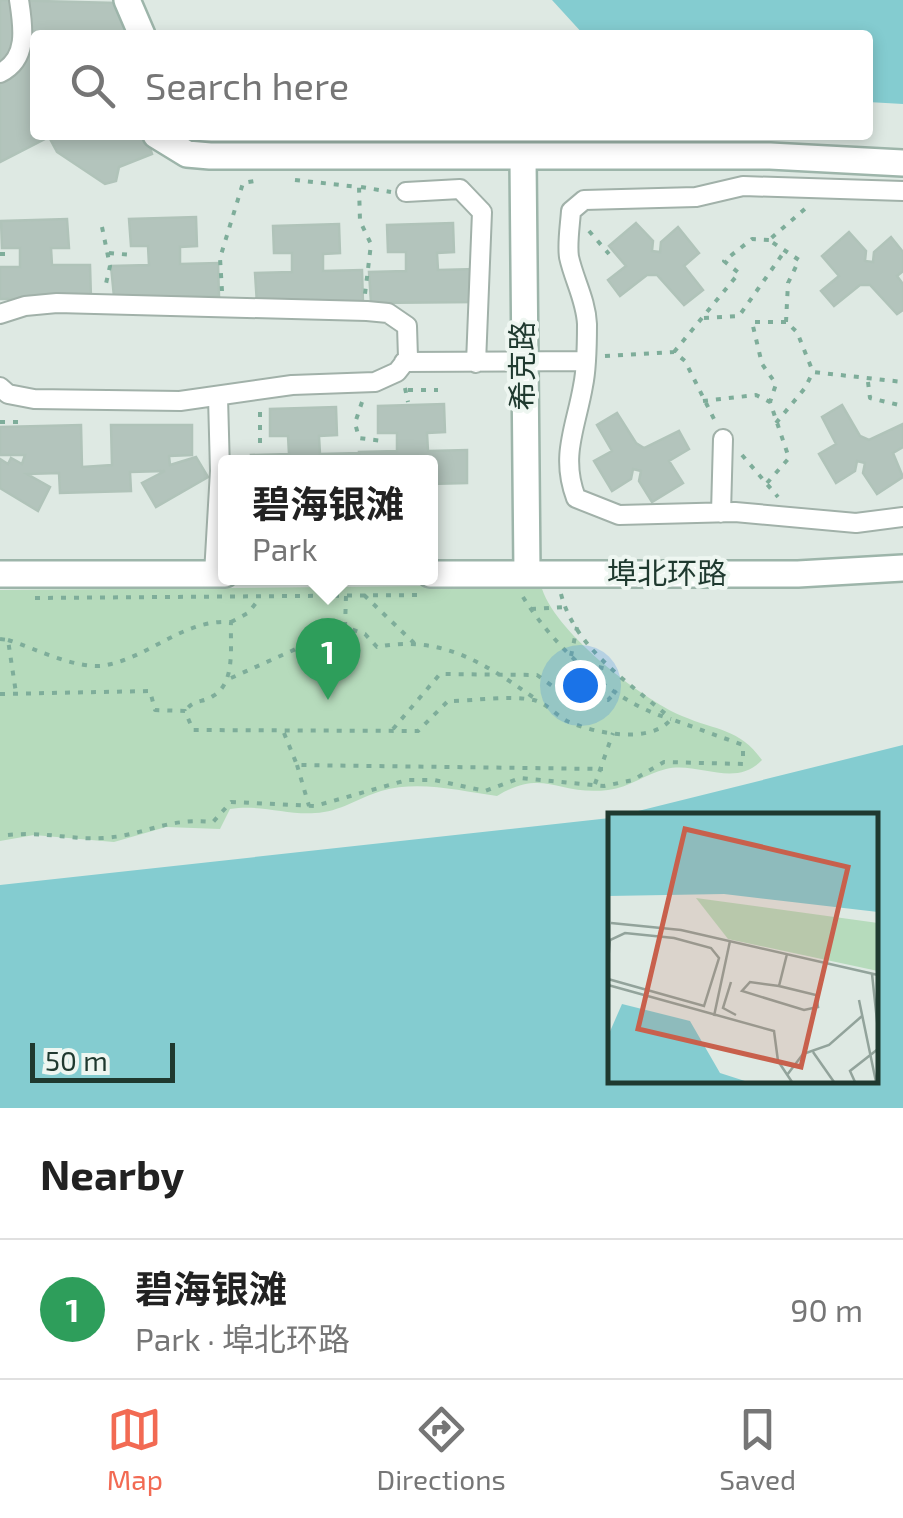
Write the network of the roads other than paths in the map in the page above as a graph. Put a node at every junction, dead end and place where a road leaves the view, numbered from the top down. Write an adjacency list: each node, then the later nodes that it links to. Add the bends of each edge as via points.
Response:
1 (19, 0): 4 (street, via 25,38)
2 (127, 0): 3 (street)
3 (140, 30)
4 (0, 73)
5 (164, 140): 6 (street, via 187,154 210,156)
6 (523, 158): 7 (street, via 770,156); 14 (street, 希克路)
7 (903, 163)
8 (903, 191): 11 (street, via 742,186 696,197 584,200 571,211 568,254 585,303)
9 (406, 192): 13 (street, via 460,189 482,212)
10 (0, 314): 12 (street, via 101,302 388,313 406,326)
11 (584, 361): 14 (street); 19 (street, via 567,462 576,498 619,514)
12 (404, 362): 13 (street); 16 (street, via 386,377 362,382)
13 (476, 362): 14 (street, via 496,372)
14 (523, 362): 25 (street, 希克路)
15 (0, 387): 16 (street, via 52,400)
16 (218, 397): 18 (street)
17 (723, 439): 19 (street)
18 (220, 455)
19 (721, 513): 20 (street, via 795,514 826,522)
20 (903, 518)
21 (903, 568): 25 (street, 埠北环路)
22 (0, 574): 23 (street)
23 (218, 574)
24 (438, 584): 25 (street, 埠北环路)
25 (521, 587)

